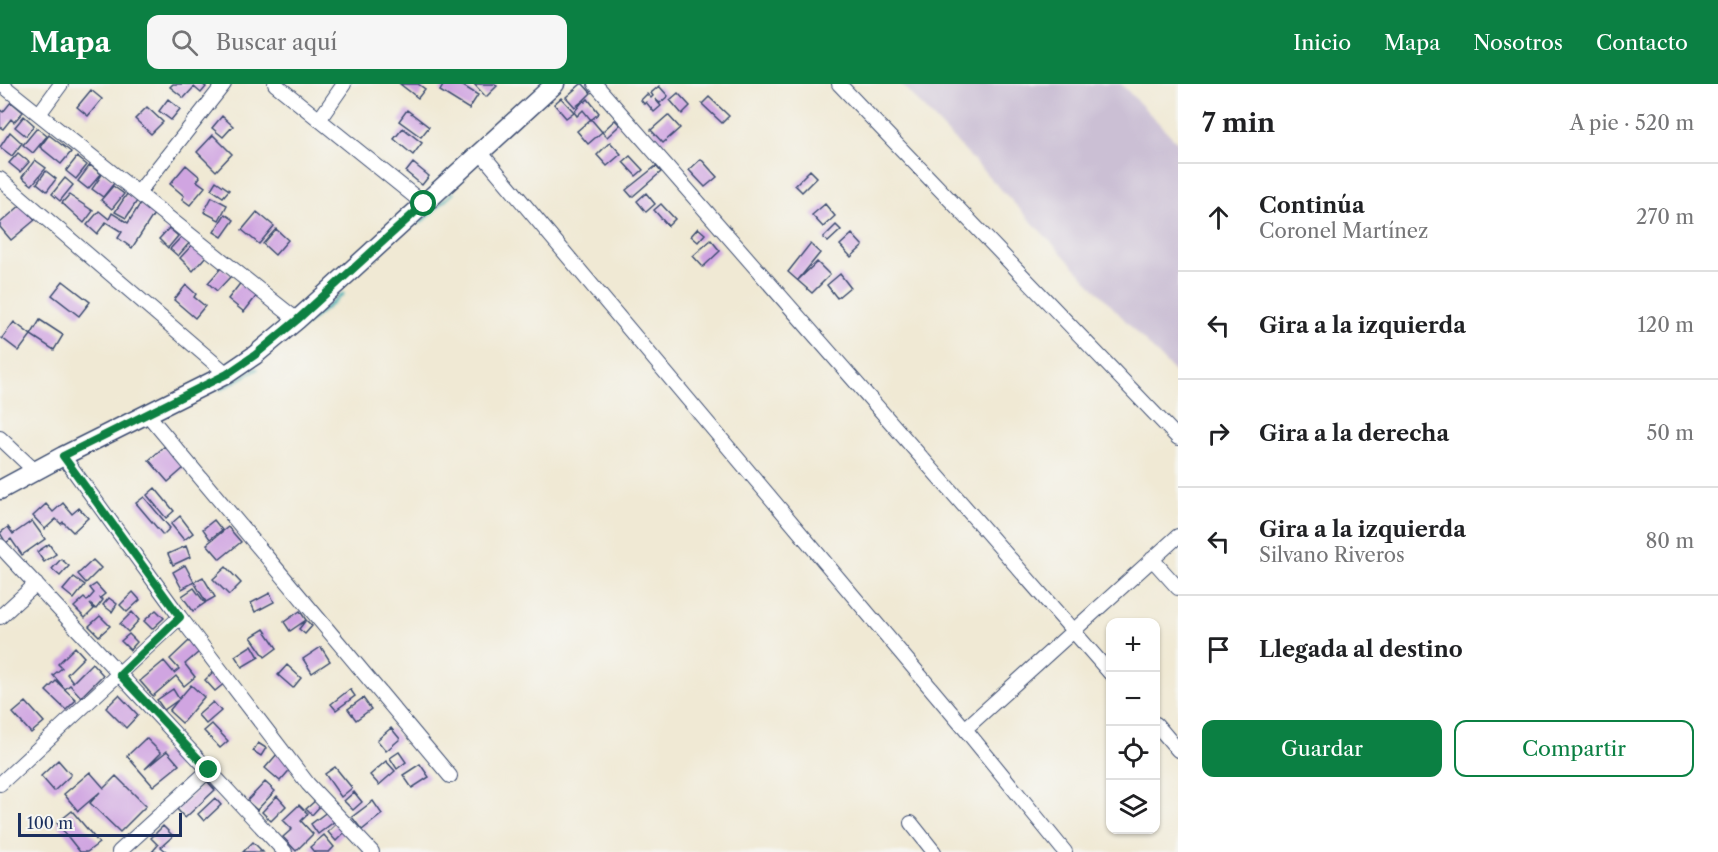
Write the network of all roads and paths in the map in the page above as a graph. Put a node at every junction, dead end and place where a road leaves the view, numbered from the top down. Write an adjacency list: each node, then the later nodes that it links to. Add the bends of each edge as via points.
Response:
1 (1, 84): 9 (street)
2 (61, 84): 9 (street)
3 (224, 84): 13 (street)
4 (275, 84): 10 (street)
5 (344, 84): 10 (street)
6 (555, 84): 11 (main road)
7 (595, 84): 30 (street)
8 (839, 84): 19 (street)
9 (39, 114): 13 (street)
10 (319, 120): 14 (street)
11 (481, 153): 14 (main road); 34 (street)
12 (0, 179): 16 (street)
13 (138, 193): 15 (street)
14 (424, 204): 15 (main road)
15 (297, 320): 16 (main road)
16 (227, 374): 17 (main road)
17 (148, 415): 20 (main road); 37 (street)
18 (0, 438): 21 (street)
19 (1178, 438)
20 (63, 456): 21 (main road); 29 (street)
21 (30, 474): 22 (main road)
22 (0, 490)
23 (1178, 536): 25 (street)
24 (0, 546): 26 (street)
25 (1152, 559): 27 (street); 30 (street)
26 (36, 584): 28 (street); 32 (street)
27 (1178, 588)
28 (0, 617)
29 (180, 617): 32 (street); 42 (street, via 308,784)
30 (1074, 632): 31 (street); 34 (street)
31 (1109, 672)
32 (120, 675): 36 (street); 38 (street)
33 (1157, 726): 35 (street)
34 (965, 729): 44 (street)
35 (1178, 750)
36 (209, 770): 40 (street); 41 (street)
37 (450, 776)
38 (0, 784)
39 (911, 824): 43 (street)
40 (119, 852)
41 (285, 852)
42 (372, 852)
43 (934, 852)
44 (1065, 852)

